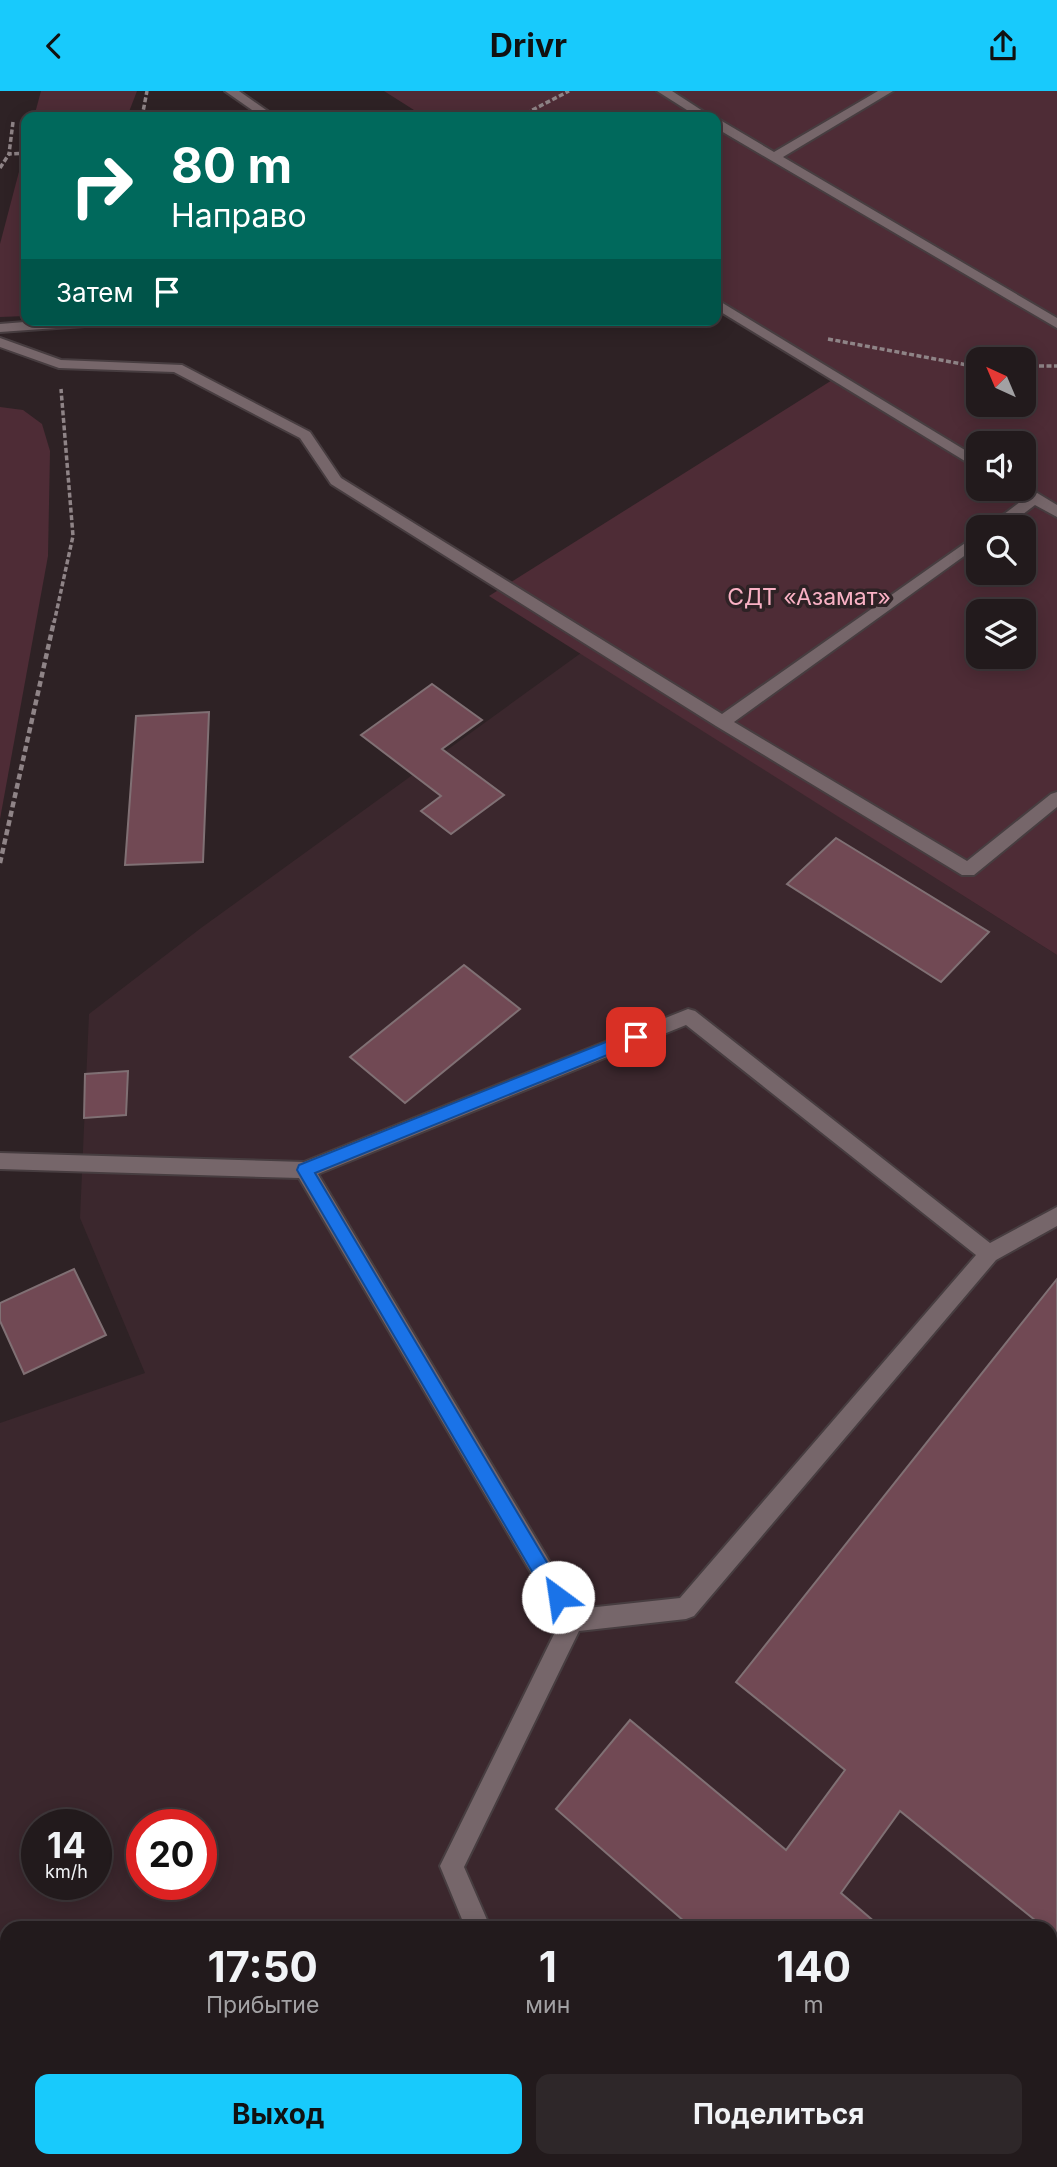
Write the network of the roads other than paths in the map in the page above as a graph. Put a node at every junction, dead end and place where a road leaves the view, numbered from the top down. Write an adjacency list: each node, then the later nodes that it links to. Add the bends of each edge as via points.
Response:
1 (231, 91): 4 (lane)
2 (663, 91): 5 (lane)
3 (887, 91): 7 (lane)
4 (262, 112)
5 (698, 112)
6 (721, 126): 7 (lane)
7 (774, 158): 9 (lane)
8 (721, 306): 13 (lane)
9 (1057, 324)
10 (28, 326): 11 (lane)
11 (0, 328)
12 (0, 342): 19 (lane, via 59,364 177,368 305,435 336,481)
13 (966, 457)
14 (1036, 499): 16 (lane)
15 (1031, 501): 17 (lane)
16 (1057, 512)
17 (1012, 515)
18 (966, 548): 19 (lane)
19 (722, 722): 20 (lane, via 968,870)
20 (1057, 798)
21 (0, 1161): 22 (lane)
22 (305, 1170): 24 (lane, via 688,1016); 25 (lane)
23 (1057, 1216): 24 (lane)
24 (989, 1254): 25 (lane, via 686,1608)
25 (572, 1621): 26 (lane, via 452,1866)
26 (476, 1921)

